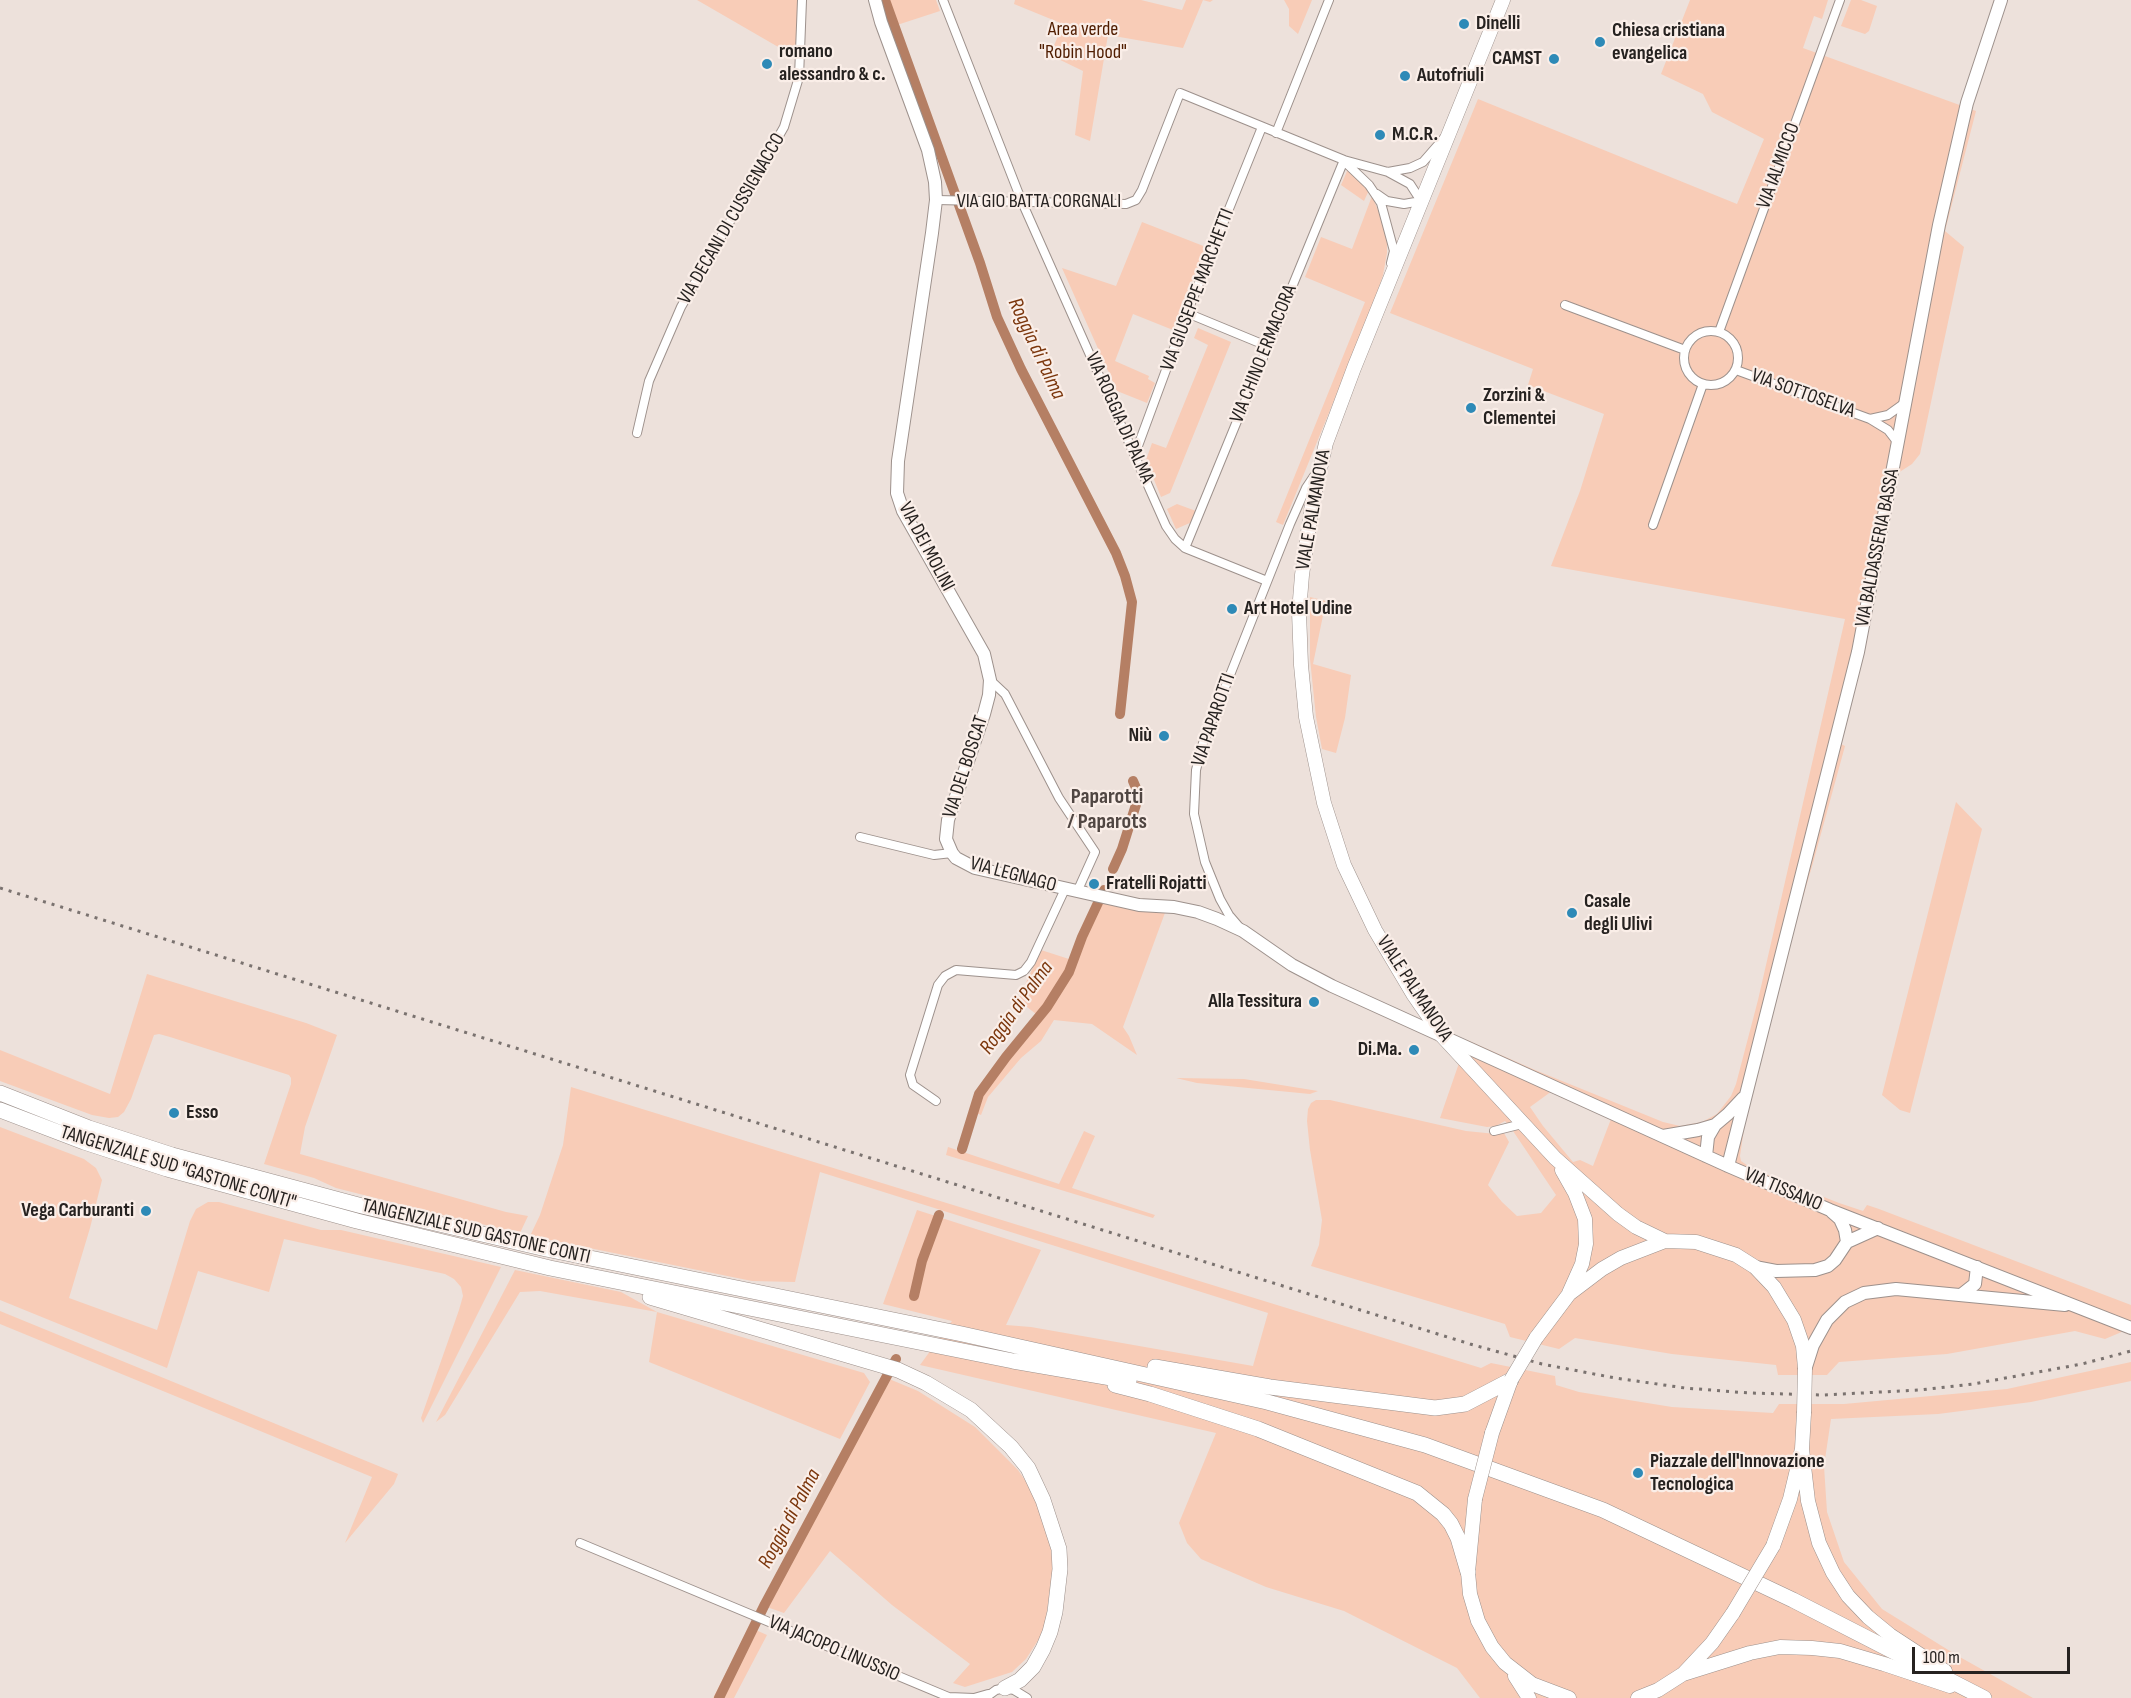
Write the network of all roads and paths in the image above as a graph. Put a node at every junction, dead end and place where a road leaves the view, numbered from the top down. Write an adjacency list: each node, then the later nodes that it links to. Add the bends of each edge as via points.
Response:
1 (802, 0): 27 (street, VIA DECANI DI CUSSIGNACCO, via 800,77 784,127 681,307 649,381)
2 (875, 0): 14 (street, VIA DEI MOLINI, via 928,150)
3 (943, 0): 16 (street, VIA ROGGIA DI PALMA)
4 (1329, 0): 10 (street)
5 (1503, 0): 9 (main road, VIALE PALMANOVA)
6 (1840, 0): 20 (street, VIA IALMICCO)
7 (2001, 0): 25 (street, VIA BALDASSERIA BASSA, via 1967,103 1939,225)
8 (1263, 127): 10 (street, VIA GIO BATTA CORGNALI); 16 (street, VIA GIO BATTA CORGNALI, via 1180,93 1136,200 1126,204); 19 (street, VIA GIUSEPPE MARCHETTI)
9 (1450, 130): 12 (street, VIA GIO BATTA CORGNALI, via 1423,162); 15 (main road, VIALE PALMANOVA)
10 (1276, 133): 11 (street, VIA GIO BATTA CORGNALI)
11 (1344, 160): 12 (street, VIA GIO BATTA CORGNALI); 13 (street, VIA GIO BATTA CORGNALI); 21 (street, VIA CHINO ERMACORA)
12 (1388, 172): 15 (street, VIA GIO BATTA CORGNALI, via 1410,184)
13 (1374, 192): 15 (street, VIA GIO BATTA CORGNALI, via 1387,201); 17 (street, VIA GIO BATTA CORGNALI, via 1381,203 1394,251)
14 (939, 201): 16 (street, VIA GIO BATTA CORGNALI); 34 (street, VIA DEI MOLINI, via 898,461 897,493 903,511 984,654)
15 (1421, 201): 17 (main road, VIALE PALMANOVA)
16 (1022, 202): 29 (street, VIA ROGGIA DI PALMA)
17 (1387, 287): 30 (main road, VIALE PALMANOVA, via 1334,418)
18 (1565, 305): 22 (street)
19 (1187, 313): 21 (street); 29 (street, VIA GIUSEPPE MARCHETTI)
20 (1719, 332): 22 (street, via 1702,333); 23 (street, via 1734,343)
21 (1267, 346): 32 (street, VIA CHINO ERMACORA)
22 (1685, 350): 24 (street, via 1689,375)
23 (1736, 370): 24 (street, via 1719,385); 26 (street, VIA SOTTOSELVA)
24 (1703, 384): 31 (street)
25 (1906, 402): 26 (street, VIA SOTTOSELVA, via 1888,416); 28 (street, VIA BALDASSERIA BASSA)
26 (1870, 419): 28 (street, VIA SOTTOSELVA, via 1888,430)
27 (637, 433)
28 (1898, 443): 41 (street, VIA BALDASSERIA BASSA, via 1858,652)
29 (1135, 453): 32 (street, VIA ROGGIA DI PALMA, via 1166,526)
30 (1319, 469): 33 (street, VIA PAPAROTTI, via 1302,497); 39 (main road, VIALE PALMANOVA, via 1306,539 1299,612 1303,691 1316,773 1332,833 1358,898 1393,962)
31 (1653, 525)
32 (1185, 548): 33 (street, VIA ROGGIA DI PALMA)
33 (1267, 581): 38 (street, VIA PAPAROTTI, via 1203,743 1194,786 1194,814 1205,862 1220,899)
34 (990, 680): 36 (street, VIA DEL BOSCAT, via 984,714 948,820 946,839); 37 (street, VIA DEI MOLINI, via 1005,694 1059,798 1095,852)
35 (860, 837): 36 (street, via 934,855)
36 (951, 853): 37 (street, VIA LEGNAGO, via 968,867)
37 (1071, 890): 38 (street, via 1139,905 1198,912); 42 (street, via 1024,972 1012,975 956,970 938,985 910,1075 913,1085)
38 (1243, 931): 39 (street, VIA PAPAROTTI, via 1292,965)
39 (1442, 1036): 44 (main road, VIALE PALMANOVA); 47 (street, VIA TISSANO)
40 (0, 1093): 63 (highway, TANGENZIALE SUD GASTONE CONTI, via 172,1155 362,1206 546,1249)
41 (1745, 1095): 45 (street, VIA BALDASSERIA BASSA); 50 (street, VIA BALDASSERIA BASSA)
42 (936, 1101)
43 (0, 1110): 52 (highway, TANGENZIALE SUD "GASTONE CONTI", via 167,1169)
44 (1522, 1124): 46 (street); 49 (main road, VIALE PALMANOVA)
45 (1715, 1125): 47 (street, VIA BALDASSERIA BASSA); 48 (street, via 1708,1137)
46 (1494, 1131)
47 (1664, 1136): 48 (street, VIA TISSANO)
48 (1707, 1156): 50 (street, VIA TISSANO)
49 (1555, 1158): 54 (main road, VIALE PALMANOVA, via 1618,1214); 59 (main road, VIALE PALMANOVA, via 1585,1219 1582,1264)
50 (1728, 1166): 51 (street, VIA TISSANO)
51 (1830, 1210): 53 (street, VIA TISSANO); 55 (street, via 1840,1219)
52 (357, 1221): 57 (highway, TANGENZIALE SUD GASTONE CONTI)
53 (1878, 1227): 55 (street); 58 (street, VIA TISSANO)
54 (1665, 1240): 56 (main road, via 1714,1247); 59 (main road, via 1621,1258)
55 (1846, 1242): 56 (street, via 1835,1260 1815,1270)
56 (1755, 1267): 65 (main road, via 1774,1287 1794,1320)
57 (550, 1268): 64 (highway, TANGENZIALE SUD GASTONE CONTI); 73 (highway, via 893,1368 971,1410 1011,1447 1028,1468 1043,1500 1059,1549 1060,1569 1050,1632 1033,1667)
58 (1977, 1268): 60 (street, via 1975,1284); 61 (street, VIA TISSANO)
59 (1569, 1294): 66 (main road, bridge)
60 (1960, 1295): 61 (street); 65 (street, via 1896,1289 1854,1296 1827,1320)
61 (2081, 1307): 62 (street, VIA TISSANO)
62 (2131, 1328)
63 (962, 1334): 66 (highway, via 1270,1387 1435,1408 1465,1404); 69 (highway, via 1267,1402 1425,1445 1603,1510)
64 (1013, 1361): 69 (highway, via 1263,1410 1424,1455 1513,1483); 70 (highway, via 1149,1394 1247,1425 1417,1493 1451,1524)
65 (1805, 1368): 67 (main road, bridge)
66 (1511, 1380): 70 (main road, bridge, via 1475,1499)
67 (1802, 1449): 72 (main road, bridge, via 1773,1546 1712,1643); 80 (main road, via 1808,1501 1819,1543 1848,1596 1890,1635)
68 (580, 1543): 75 (street, VIA JACOPO LINUSSIO)
69 (1723, 1566): 80 (highway)
70 (1468, 1572): 71 (main road, via 1478,1621)
71 (1504, 1663): 77 (main road); 78 (main road, via 1532,1684)
72 (1683, 1674): 79 (main road); 80 (main road, via 1760,1651 1812,1648 1840,1651)
73 (1005, 1689): 74 (street, VIA JACOPO LINUSSIO); 76 (street, via 1014,1689)
74 (987, 1696): 75 (street, VIA JACOPO LINUSSIO)
75 (950, 1698)
76 (1027, 1698)
77 (1530, 1698)
78 (1569, 1698)
79 (1638, 1698)
80 (1984, 1698)

